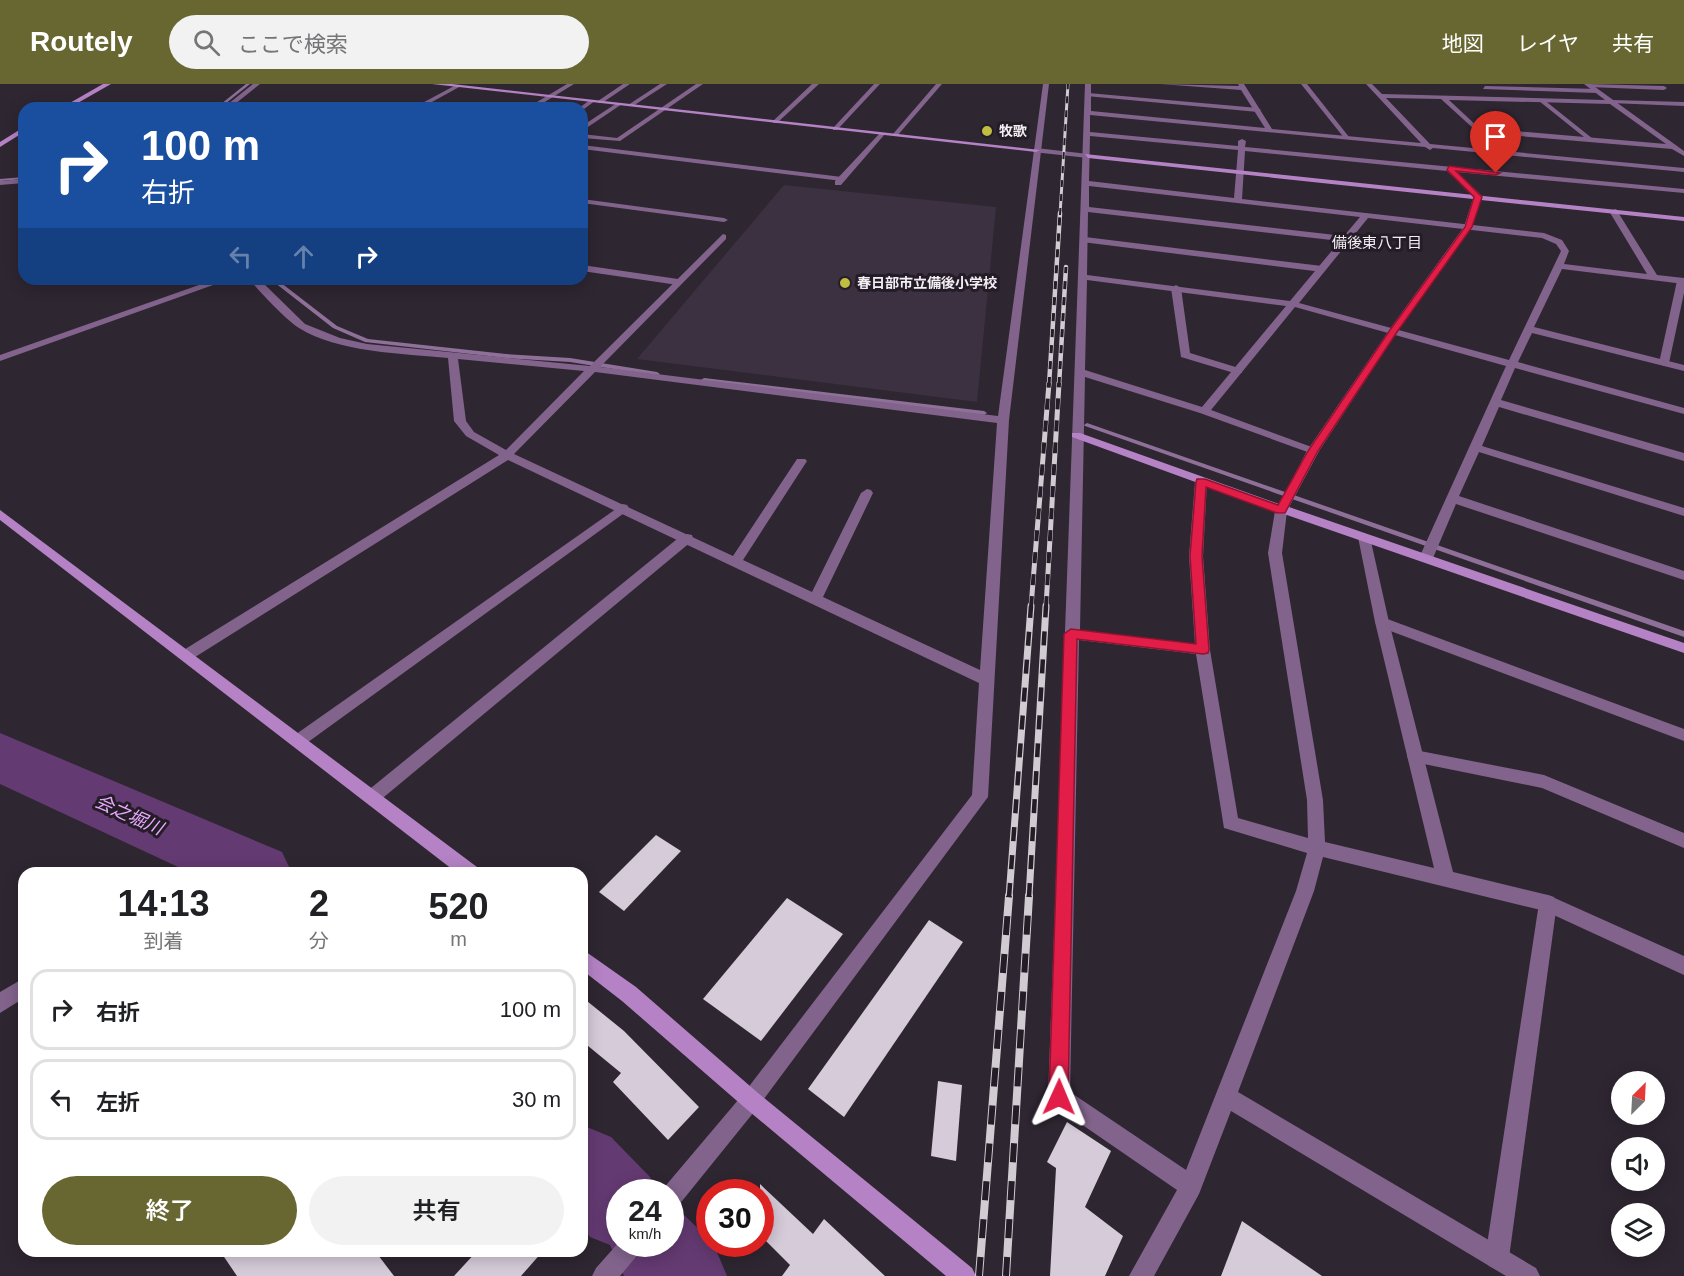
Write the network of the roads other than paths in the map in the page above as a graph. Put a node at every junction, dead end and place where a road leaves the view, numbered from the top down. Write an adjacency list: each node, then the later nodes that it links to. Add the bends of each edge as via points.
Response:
1 (108, 84): 27 (street)
2 (257, 84): 28 (street)
3 (435, 84): 17 (street)
4 (571, 84): 23 (street)
5 (627, 84): 31 (street)
6 (664, 84): 36 (street)
7 (700, 84): 37 (street)
8 (816, 84): 40 (street)
9 (877, 84): 43 (street)
10 (939, 84): 49 (street)
11 (1046, 84): 58 (street)
12 (1088, 84): 22 (street)
13 (1163, 84): 18 (street)
14 (1304, 84): 51 (street)
15 (1369, 84): 24 (street)
16 (1588, 85): 20 (street); 21 (street)
17 (458, 86): 23 (street); 29 (street)
18 (1242, 86): 38 (street)
19 (1485, 88): 21 (street)
20 (1664, 88)
21 (1597, 91): 32 (street)
22 (1088, 95): 38 (street); 39 (street)
23 (550, 96): 30 (street); 31 (street)
24 (1381, 96): 25 (street); 54 (street)
25 (1443, 98): 26 (street); 44 (street)
26 (1541, 100): 32 (street); 52 (street)
27 (75, 102)
28 (234, 102)
29 (427, 102)
30 (540, 102)
31 (596, 102): 33 (street); 35 (street)
32 (1612, 102): 34 (street); 55 (street)
33 (619, 104): 36 (street); 41 (street)
34 (1684, 104)
35 (588, 105)
36 (631, 105): 37 (street)
37 (663, 109): 40 (street); 50 (street, via 618,140)
38 (1258, 110): 45 (street)
39 (1088, 113): 42 (street); 48 (street)
40 (775, 122): 43 (street)
41 (588, 125)
42 (1243, 128): 45 (street); 57 (street)
43 (835, 129): 47 (street)
44 (1477, 130): 52 (street); 60 (street)
45 (1270, 131): 51 (street)
46 (18, 133): 53 (street)
47 (882, 134): 49 (street); 56 (street, via 840,181)
48 (1088, 134): 57 (street); 62 (street)
49 (895, 135): 58 (street)
50 (588, 137)
51 (1347, 138): 54 (street)
52 (1591, 140): 55 (street)
53 (0, 146)
54 (1428, 146): 59 (street); 60 (street)
55 (1675, 147): 61 (street)
56 (588, 148)
57 (1241, 148): 64 (street); 66 (street)
58 (1036, 150): 62 (street); 107 (street)
59 (1435, 153)
60 (1502, 153): 65 (street)
61 (1684, 153)
62 (1088, 156): 66 (street); 69 (street)
63 (1442, 161): 64 (street)
64 (1449, 168): 70 (street); 71 (street)
65 (1684, 170)
66 (1239, 172): 71 (street); 72 (street)
67 (18, 182): 68 (street)
68 (0, 183)
69 (1087, 183): 72 (street); 74 (street)
70 (1684, 191)
71 (1478, 197): 75 (street); 79 (street)
72 (1238, 201): 76 (street)
73 (588, 202): 78 (street)
74 (1086, 209): 81 (street); 82 (street)
75 (1613, 211): 77 (street); 87 (street)
76 (1366, 215): 79 (street); 81 (street)
77 (1684, 219)
78 (724, 220)
79 (1468, 227): 83 (street, via 1544,236 1559,242 1565,251); 95 (street)
80 (723, 237): 89 (street)
81 (1347, 239): 85 (street)
82 (1085, 240): 85 (street); 86 (street)
83 (1559, 266): 87 (street); 94 (street)
84 (588, 269): 89 (street)
85 (1322, 269): 93 (street)
86 (1084, 277): 92 (street); 103 (street)
87 (1654, 278): 88 (street)
88 (1683, 281): 98 (street)
89 (678, 282): 101 (street)
90 (208, 285): 97 (street)
91 (260, 285): 96 (street, via 302,326 337,340)
92 (1176, 288): 93 (street); 102 (street, via 1185,355)
93 (1293, 304): 95 (street); 102 (street)
94 (1529, 329): 98 (street); 99 (street)
95 (1393, 332): 99 (street); 110 (street)
96 (453, 356): 101 (street); 111 (street, via 460,421 470,434)
97 (0, 358)
98 (1664, 363): 100 (street)
99 (1512, 364): 104 (street); 106 (street)
100 (1684, 368)
101 (592, 369): 107 (street); 111 (street)
102 (1238, 371): 105 (street)
103 (1080, 372): 105 (street); 108 (street)
104 (1495, 402): 109 (street); 112 (street)
105 (1204, 411): 110 (street)
106 (1684, 411)
107 (1003, 420): 132 (street)
108 (1076, 435): 114 (street); 128 (street)
109 (1474, 447): 116 (street); 119 (street)
110 (1313, 451): 118 (street)
111 (507, 455): 117 (street); 131 (street)
112 (1684, 457)
113 (801, 460): 124 (street)
114 (1201, 482): 118 (street); 130 (street, via 1196,556)
115 (867, 493): 126 (street)
116 (1452, 498): 123 (street); 125 (street)
117 (623, 508): 122 (street); 134 (street)
118 (1281, 510): 121 (street); 138 (street, via 1275,553 1315,800)
119 (1684, 512)
120 (0, 514): 131 (street)
121 (1364, 537): 123 (street); 127 (street)
122 (687, 538): 124 (street); 136 (street)
123 (1426, 558): 129 (street)
124 (736, 561): 126 (street)
125 (1684, 576)
126 (816, 598): 132 (street)
127 (1382, 622): 133 (street); 135 (street)
128 (1071, 634): 130 (street); 149 (street, via 1059,1097)
129 (1684, 648)
130 (1203, 650): 138 (street, via 1230,823)
131 (187, 655): 134 (street)
132 (985, 679): 147 (street, via 980,797)
133 (1684, 735)
134 (298, 741): 136 (street)
135 (1415, 756): 137 (street, via 1544,782); 140 (street)
136 (372, 797): 139 (street)
137 (1684, 841)
138 (1317, 848): 140 (street); 146 (street, via 1305,891)
139 (463, 867)
140 (1446, 879): 141 (street)
141 (1548, 903): 143 (street); 150 (street)
142 (588, 963): 147 (street)
143 (1684, 966)
144 (18, 991): 145 (street)
145 (0, 1003)
146 (1225, 1096): 149 (street); 150 (street)
147 (751, 1100): 148 (street); 151 (street)
148 (684, 1181)
149 (1191, 1186): 152 (street)
150 (1497, 1258): 153 (street)
151 (964, 1276)
152 (1141, 1276)
153 (1528, 1276)

